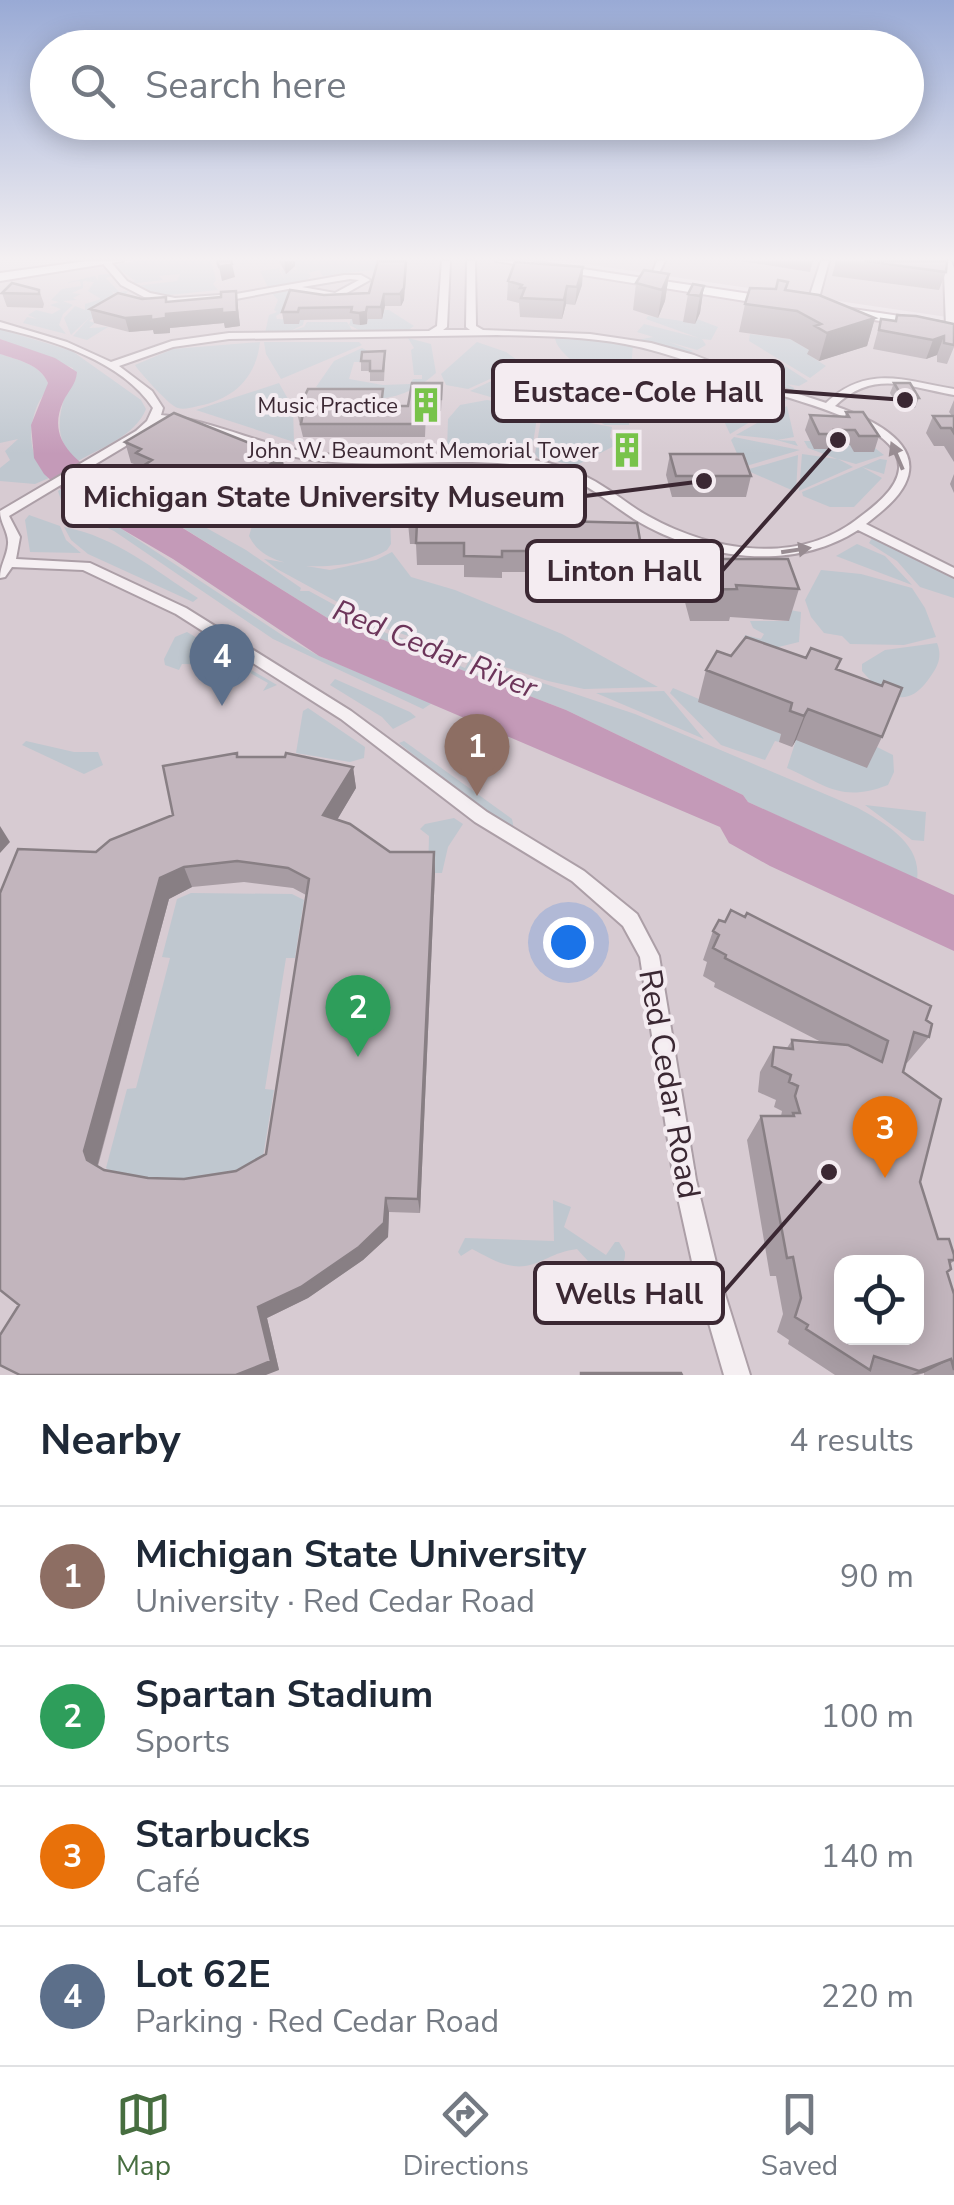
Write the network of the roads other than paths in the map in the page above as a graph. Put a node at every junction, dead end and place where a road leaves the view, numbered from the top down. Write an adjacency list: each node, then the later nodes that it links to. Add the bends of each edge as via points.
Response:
1 (0, 325): 6 (street)
2 (442, 325): 4 (street)
3 (472, 325): 5 (street)
4 (430, 334): 5 (street); 6 (street, via 200,340)
5 (484, 334): 8 (street, via 649,345)
6 (110, 366): 9 (street, via 153,398)
7 (954, 392): 8 (street, via 867,380)
8 (829, 406): 11 (street, one-way to 8, via 901,482 904,465 878,430)
9 (155, 418): 10 (street); 11 (street, one-way to 11, via 188,420 310,456 558,468 662,527 739,550 803,550)
10 (1, 514): 12 (street, via 15,541)
11 (858, 525): 13 (street)
12 (4, 568): 14 (street, Red Cedar Road, via 85,566 181,612 330,704 480,817 578,876 630,920 649,956 685,1180)
13 (951, 571)
14 (737, 1375)

